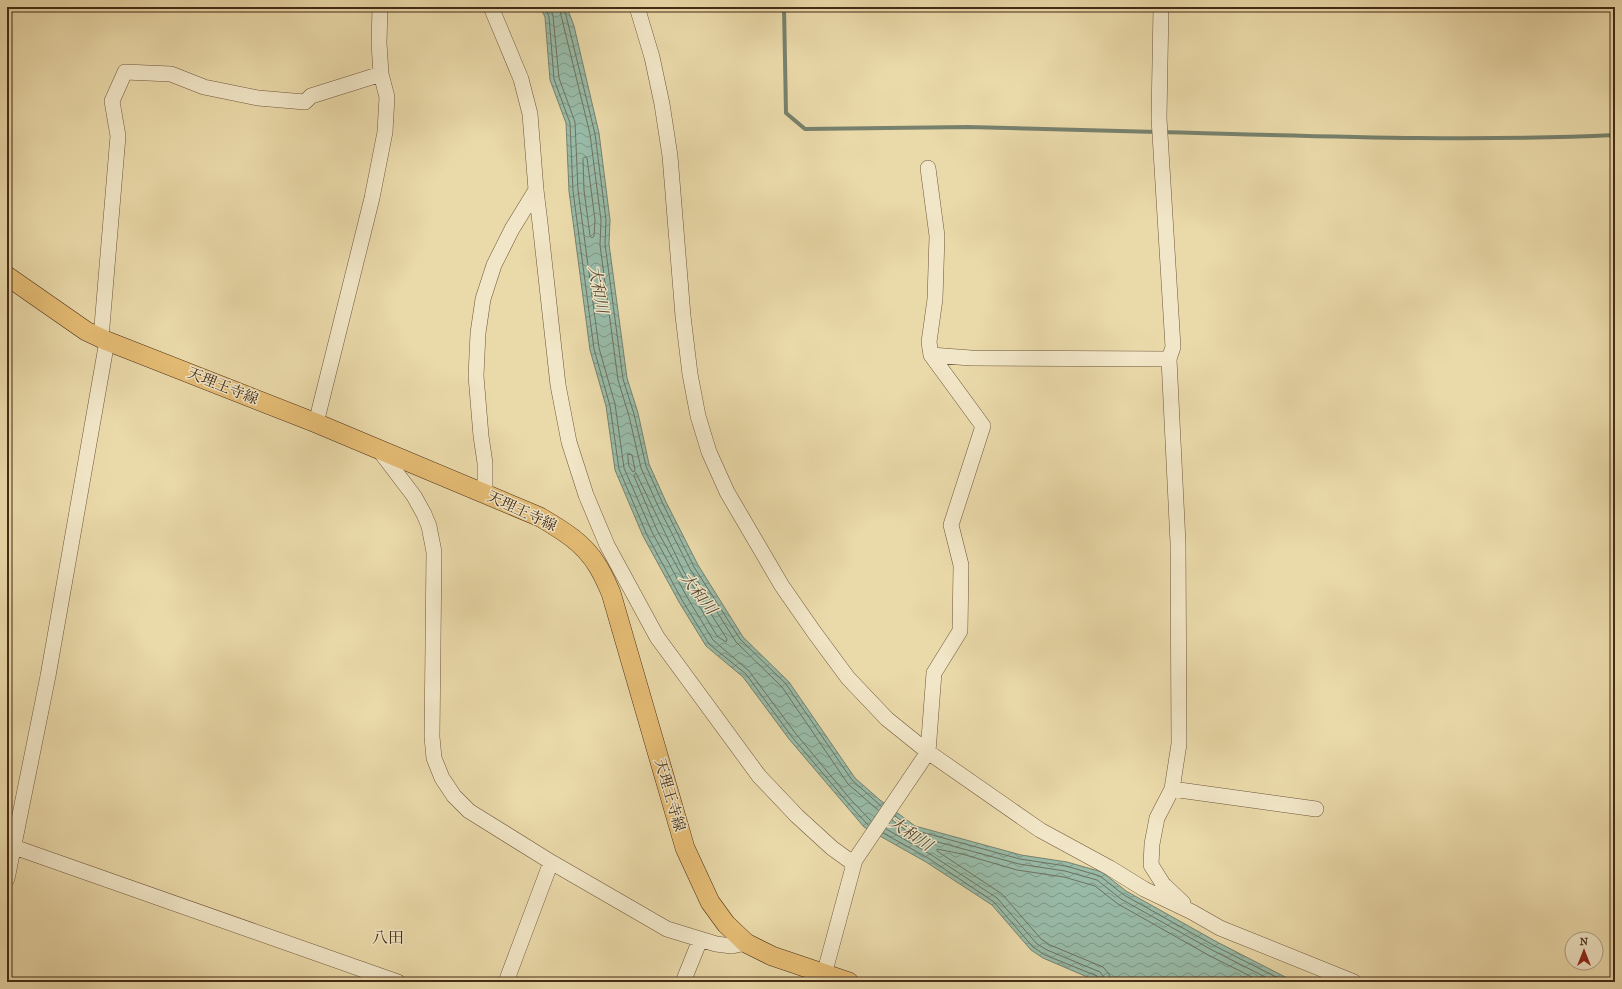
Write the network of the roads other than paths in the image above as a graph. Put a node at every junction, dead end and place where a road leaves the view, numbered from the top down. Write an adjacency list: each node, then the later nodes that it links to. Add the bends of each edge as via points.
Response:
1 (380, 7): 5 (street, via 378,43)
2 (491, 7): 7 (street, via 521,79 530,114)
3 (637, 7): 15 (street, via 652,56 662,104 670,156 690,374 698,416 709,452 727,492 782,586 822,644 848,678 887,719)
4 (1161, 7): 11 (street, via 1159,118 1173,347)
5 (381, 74): 9 (street, via 311,96 305,102 258,98 204,87 171,74 125,72 112,101 118,136); 12 (street, via 387,97 385,132 372,198)
6 (928, 168): 10 (street, via 937,236 935,299 929,342)
7 (536, 190): 14 (street, via 494,265 483,299 476,376 485,463); 20 (street, via 559,392 569,442 586,496 607,546 657,637 759,776 832,848)
8 (7, 276): 9 (main road, 天理王寺線, via 86,331)
9 (104, 339): 12 (main road, 天理王寺線); 18 (street, via 48,676)
10 (931, 355): 11 (street, via 971,358); 15 (street, via 983,426 951,525 961,565 960,631 934,673)
11 (1169, 359): 16 (street, via 1178,543 1179,744)
12 (316, 424): 13 (main road, 天理王寺線)
13 (379, 450): 14 (main road, 天理王寺線); 19 (street, via 414,496 430,526 434,552 432,737 434,758 442,778 468,811)
14 (485, 494): 24 (main road, 天理王寺線, via 563,530 582,545 597,565 611,593 685,848 710,902 726,924)
15 (927, 754): 20 (street); 22 (street, via 1040,830 1144,889)
16 (1172, 789): 17 (street); 22 (street, via 1157,818 1151,865 1163,884)
17 (1316, 809)
18 (11, 847): 21 (street); 26 (street)
19 (551, 862): 23 (street, via 667,929); 27 (street)
20 (855, 862): 25 (street)
21 (7, 879)
22 (1192, 912): 30 (street, via 1220,928)
23 (700, 940): 24 (street, via 732,946); 28 (street)
24 (746, 943): 25 (main road, 天理王寺線)
25 (823, 977): 29 (main road, 天理王寺線)
26 (398, 982)
27 (506, 982)
28 (683, 982)
29 (849, 982)
30 (1354, 982)

